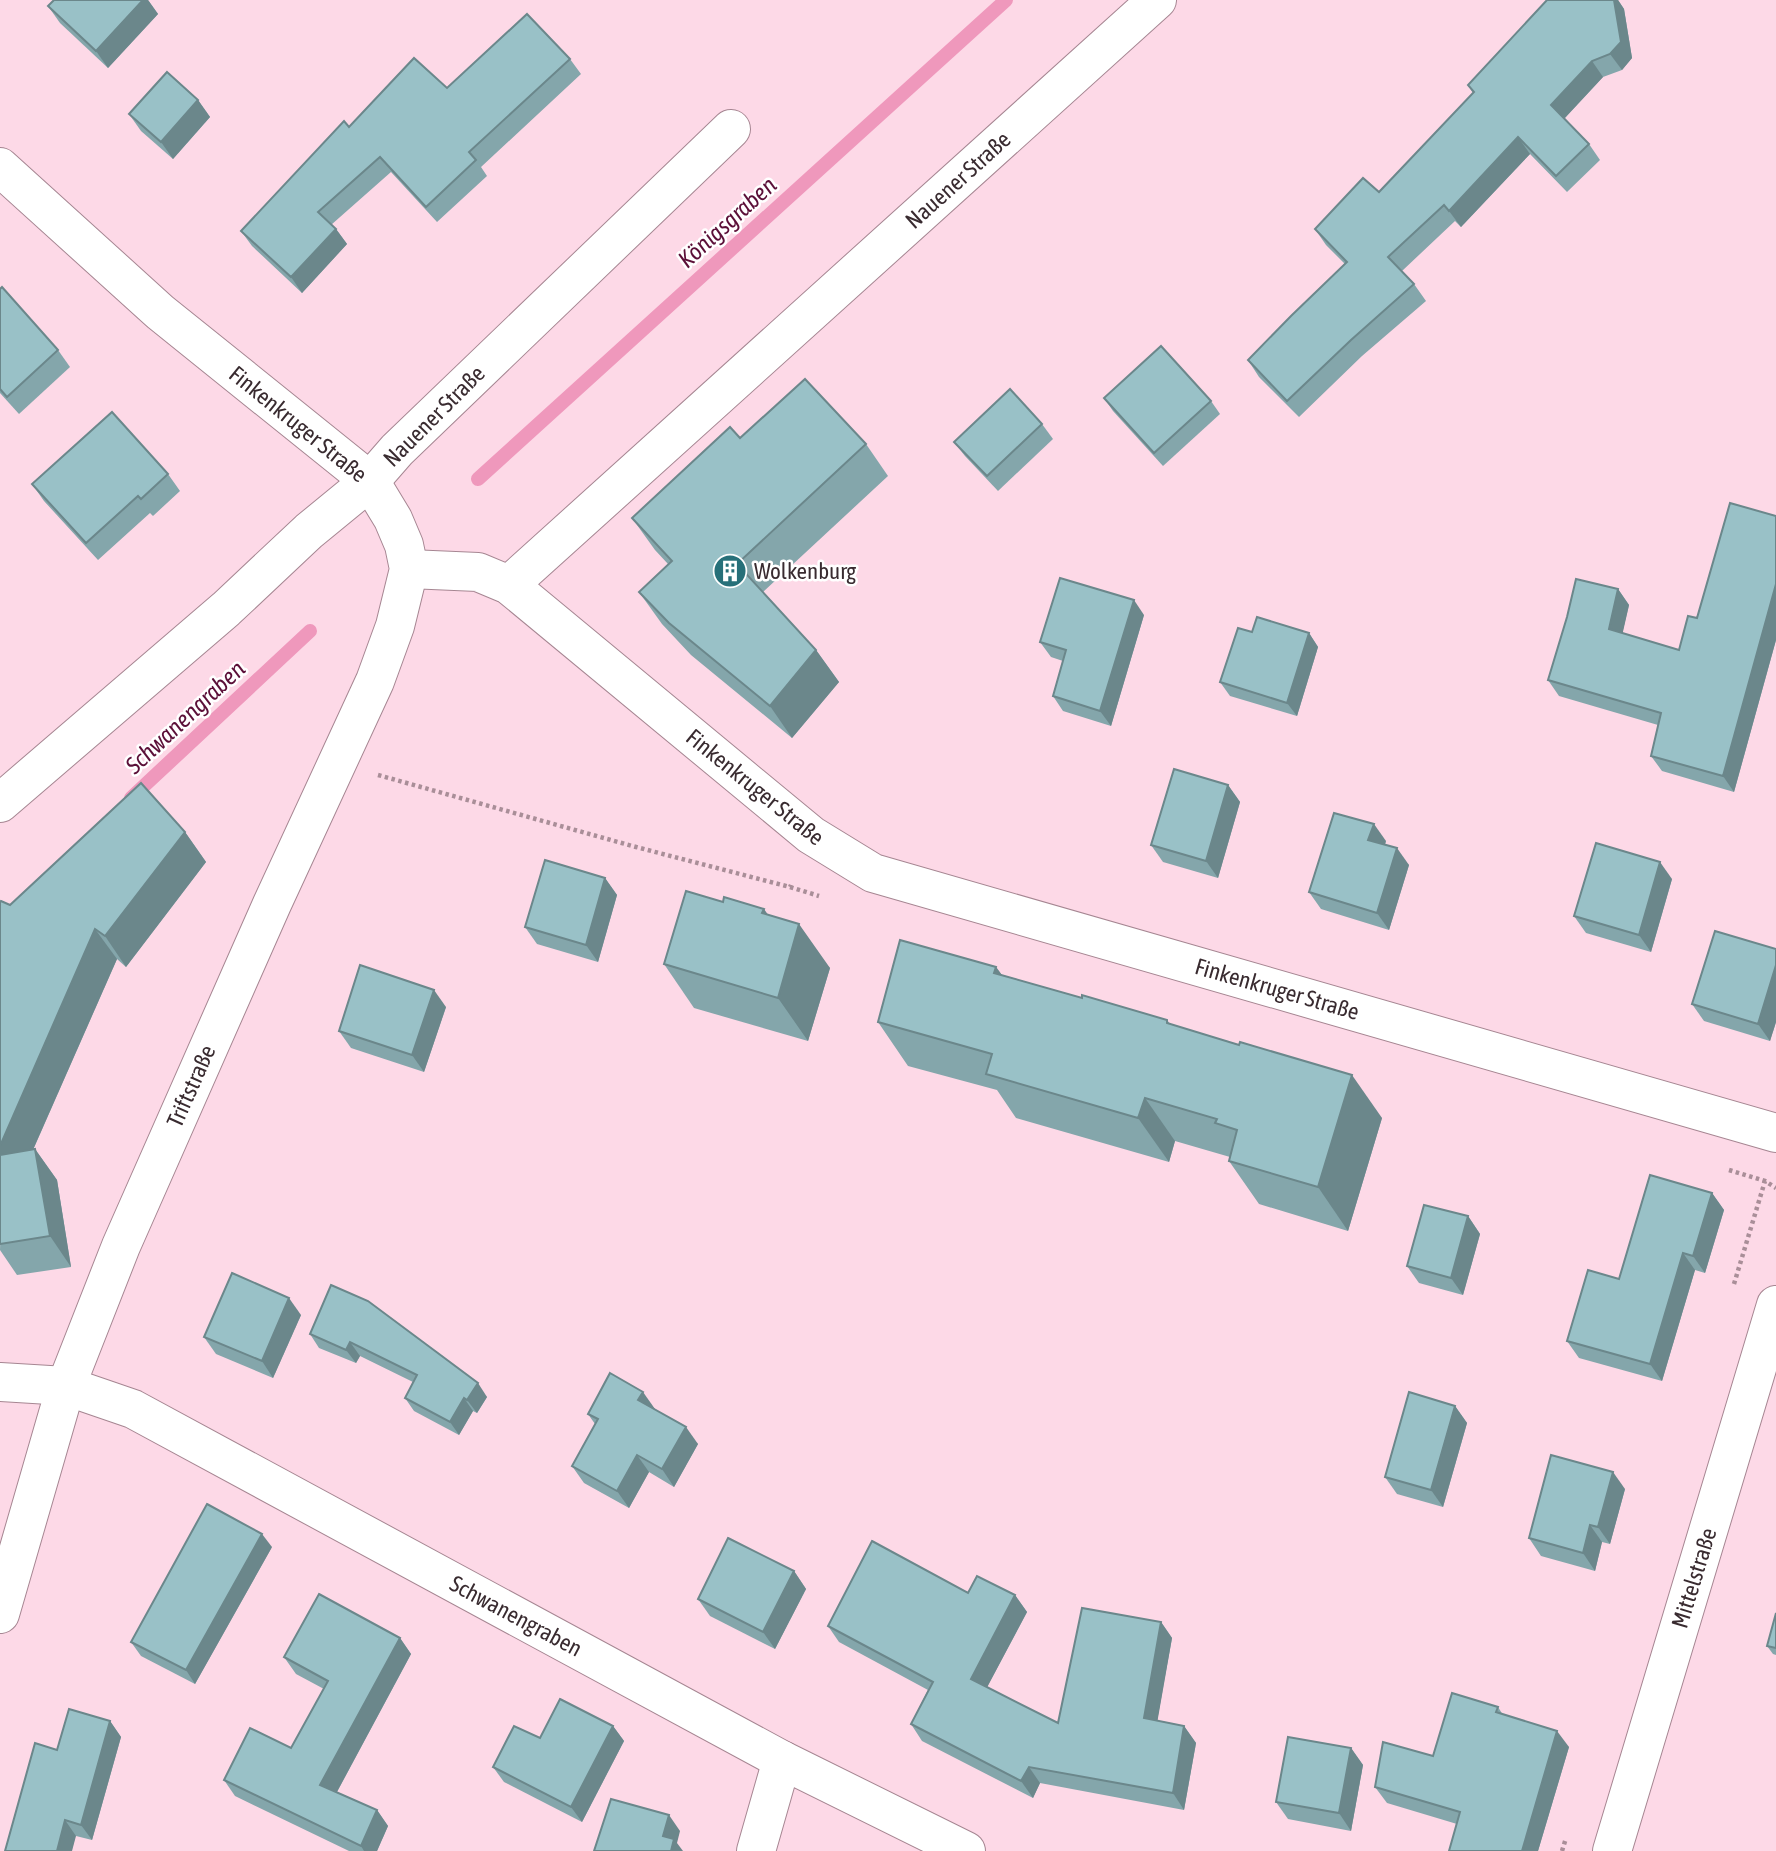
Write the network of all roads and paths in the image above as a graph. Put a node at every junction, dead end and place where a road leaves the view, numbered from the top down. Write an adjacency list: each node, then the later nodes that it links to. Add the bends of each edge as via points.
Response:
1 (1157, 0): 6 (street, Nauener Straße)
2 (732, 130): 4 (street, Nauener Straße)
3 (0, 167): 4 (street, Finkenkruger Straße, via 160,312)
4 (370, 481): 5 (street, Finkenkruger Straße, via 393,519); 8 (street, Nauener Straße)
5 (409, 569): 6 (street, Finkenkruger Straße, via 478,572); 7 (street, Triftstraße, via 396,626)
6 (509, 585): 9 (street, Finkenkruger Straße)
7 (337, 764): 9 (path, via 790,887); 13 (street, Triftstraße, via 121,1245)
8 (0, 803)
9 (811, 835): 10 (street, Finkenkruger Straße, via 873,873)
10 (1776, 1133)
11 (1776, 1305): 18 (street, Mittelstraße)
12 (0, 1382): 13 (street, Schwanengraben)
13 (66, 1386): 14 (street, Triftstraße); 15 (street, Schwanengraben, via 133,1409)
14 (0, 1615)
15 (782, 1760): 16 (street); 17 (street, Schwanengraben)
16 (756, 1851)
17 (965, 1851)
18 (1612, 1851)

